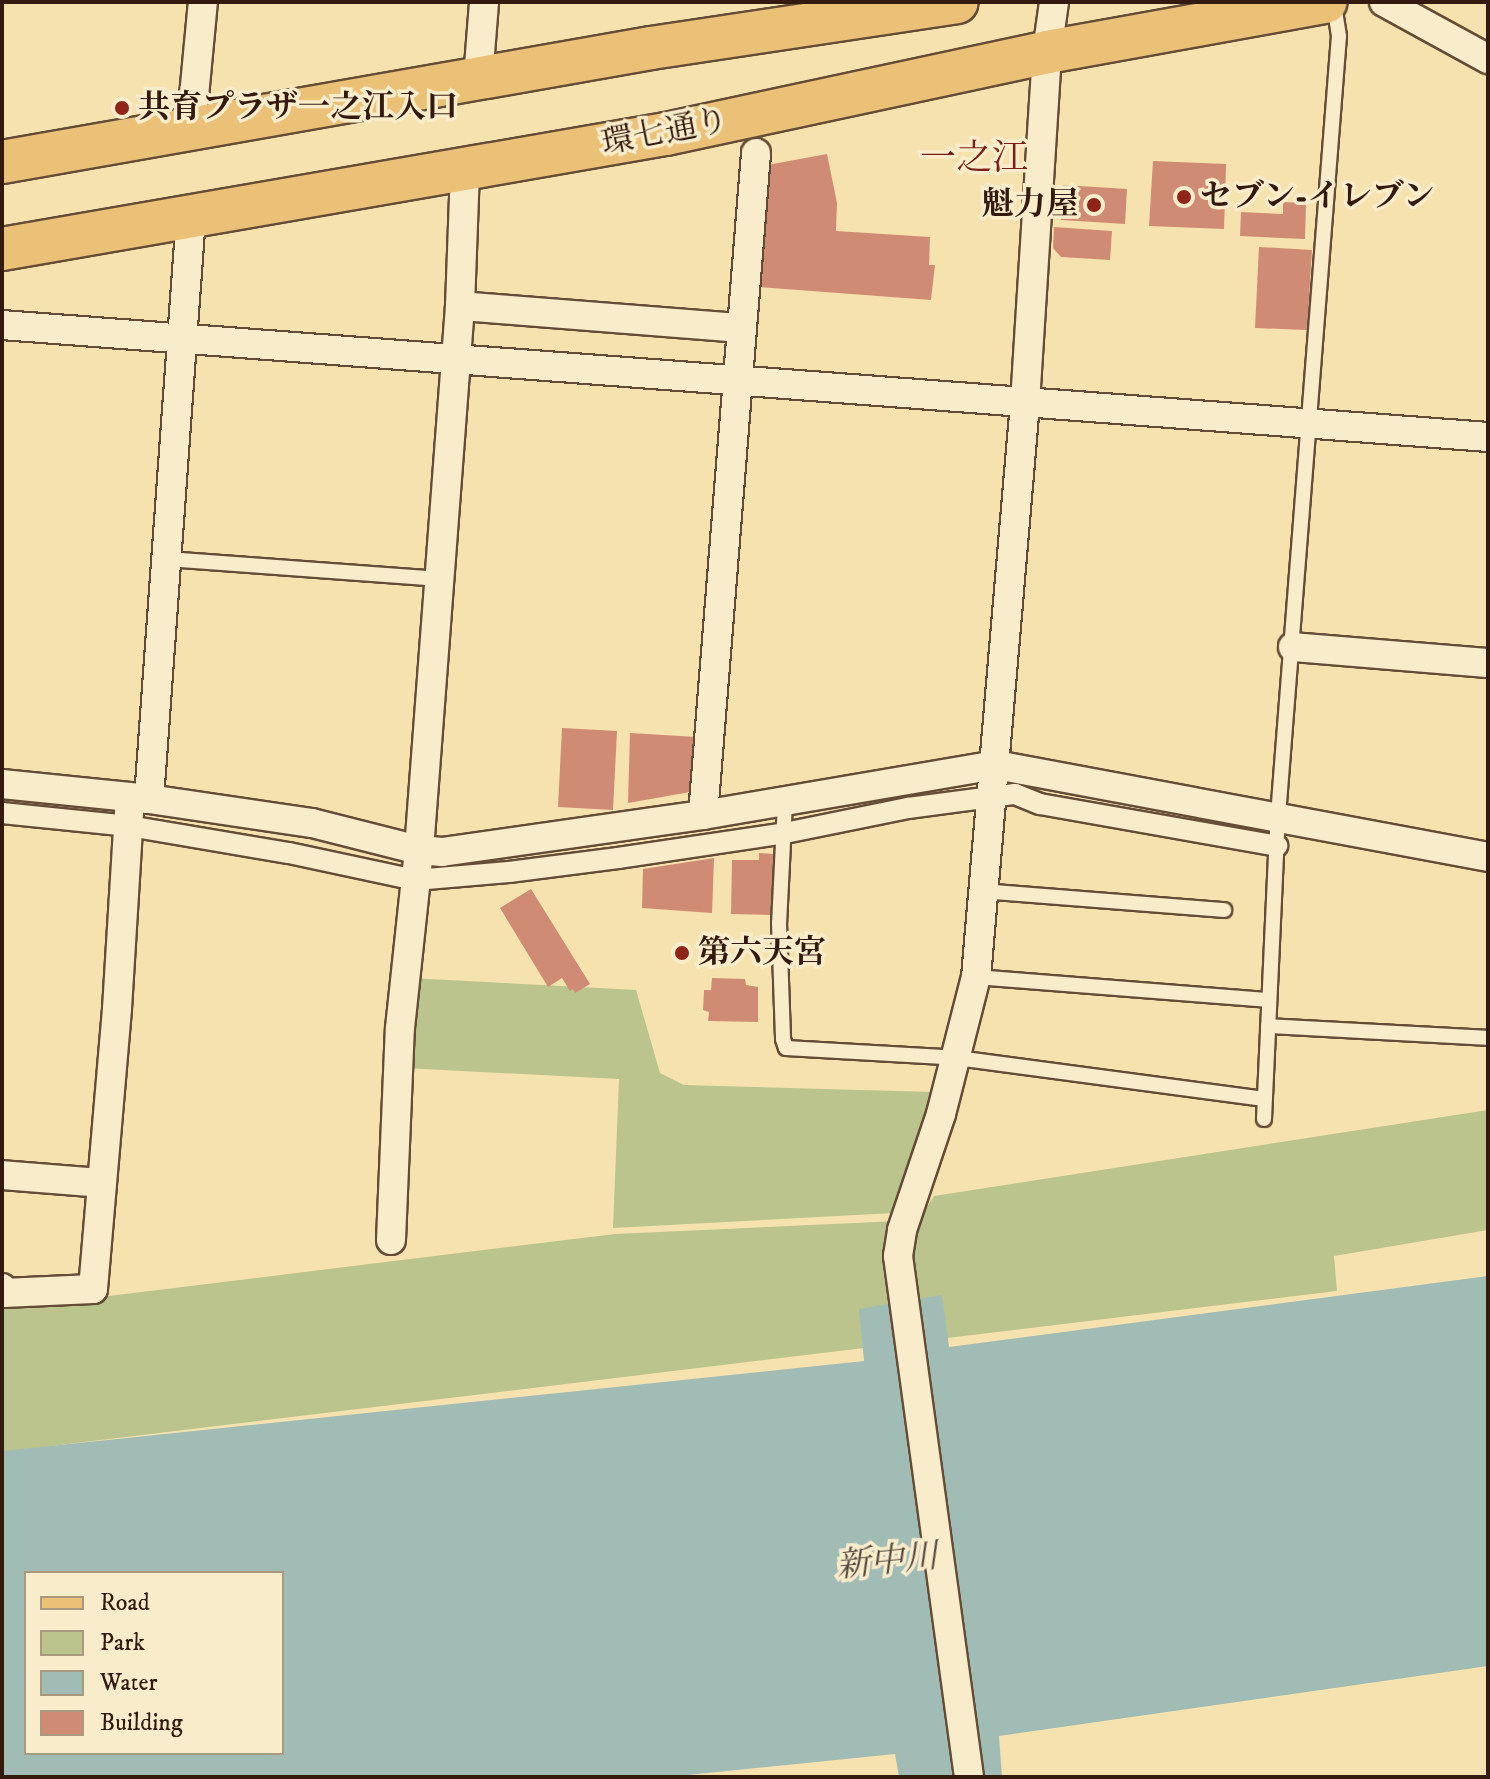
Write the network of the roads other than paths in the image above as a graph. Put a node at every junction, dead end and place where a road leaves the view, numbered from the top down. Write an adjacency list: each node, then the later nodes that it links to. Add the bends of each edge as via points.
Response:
1 (203, 2): 12 (street)
2 (484, 2): 11 (street)
3 (957, 2): 8 (main road)
4 (1054, 2): 9 (street)
5 (1326, 2): 9 (main road, 環七通り)
6 (1334, 2): 25 (lane, via 1339,36)
7 (1384, 2): 10 (street)
8 (767, 16): 11 (main road)
9 (1047, 52): 15 (main road, 環七通り, via 809,105); 24 (street)
10 (1488, 59)
11 (478, 79): 12 (main road)
12 (191, 128): 14 (main road)
13 (756, 153): 20 (street)
14 (2, 162)
15 (465, 171): 16 (main road, 環七通り); 18 (street)
16 (191, 216): 17 (main road, 環七通り); 21 (street)
17 (2, 249)
18 (460, 306): 20 (street); 22 (street)
19 (2, 325): 21 (street)
20 (740, 328): 23 (street)
21 (184, 340): 22 (street); 27 (street)
22 (455, 359): 23 (street); 28 (street)
23 (735, 381): 24 (street); 37 (street)
24 (1025, 403): 25 (street); 31 (street)
25 (1308, 424): 26 (street); 29 (lane)
26 (1488, 437)
27 (167, 559): 28 (lane); 33 (street)
28 (440, 579): 42 (street)
29 (1293, 647): 30 (street); 38 (lane)
30 (1488, 663)
31 (996, 765): 34 (street); 35 (street); 38 (street)
32 (2, 784): 33 (street)
33 (139, 798): 39 (street); 42 (street, via 312,823)
34 (992, 798): 40 (street, via 908,808); 41 (street, via 1015,794 1040,804); 45 (street)
35 (785, 802): 37 (street); 40 (lane)
36 (2, 813): 39 (street)
37 (703, 815): 42 (street, via 442,852)
38 (1278, 816): 41 (lane); 43 (street)
39 (129, 826): 44 (street); 55 (street)
40 (785, 833): 44 (street); 51 (lane, via 779,923 786,1048)
41 (1277, 846): 48 (lane)
42 (419, 850): 44 (street)
43 (1488, 857)
44 (415, 880): 56 (street, via 400,1028)
45 (982, 891): 46 (lane); 47 (street)
46 (1224, 910)
47 (976, 977): 48 (lane); 51 (street)
48 (1269, 1000): 49 (lane)
49 (1268, 1026): 50 (lane); 52 (lane)
50 (1488, 1038)
51 (957, 1058): 52 (lane); 58 (street, via 898,1256)
52 (1264, 1099): 53 (lane)
53 (1264, 1119)
54 (2, 1175): 55 (street)
55 (102, 1183): 57 (street, via 93,1289 3,1293)
56 (391, 1240)
57 (2, 1288)
58 (969, 1777)

